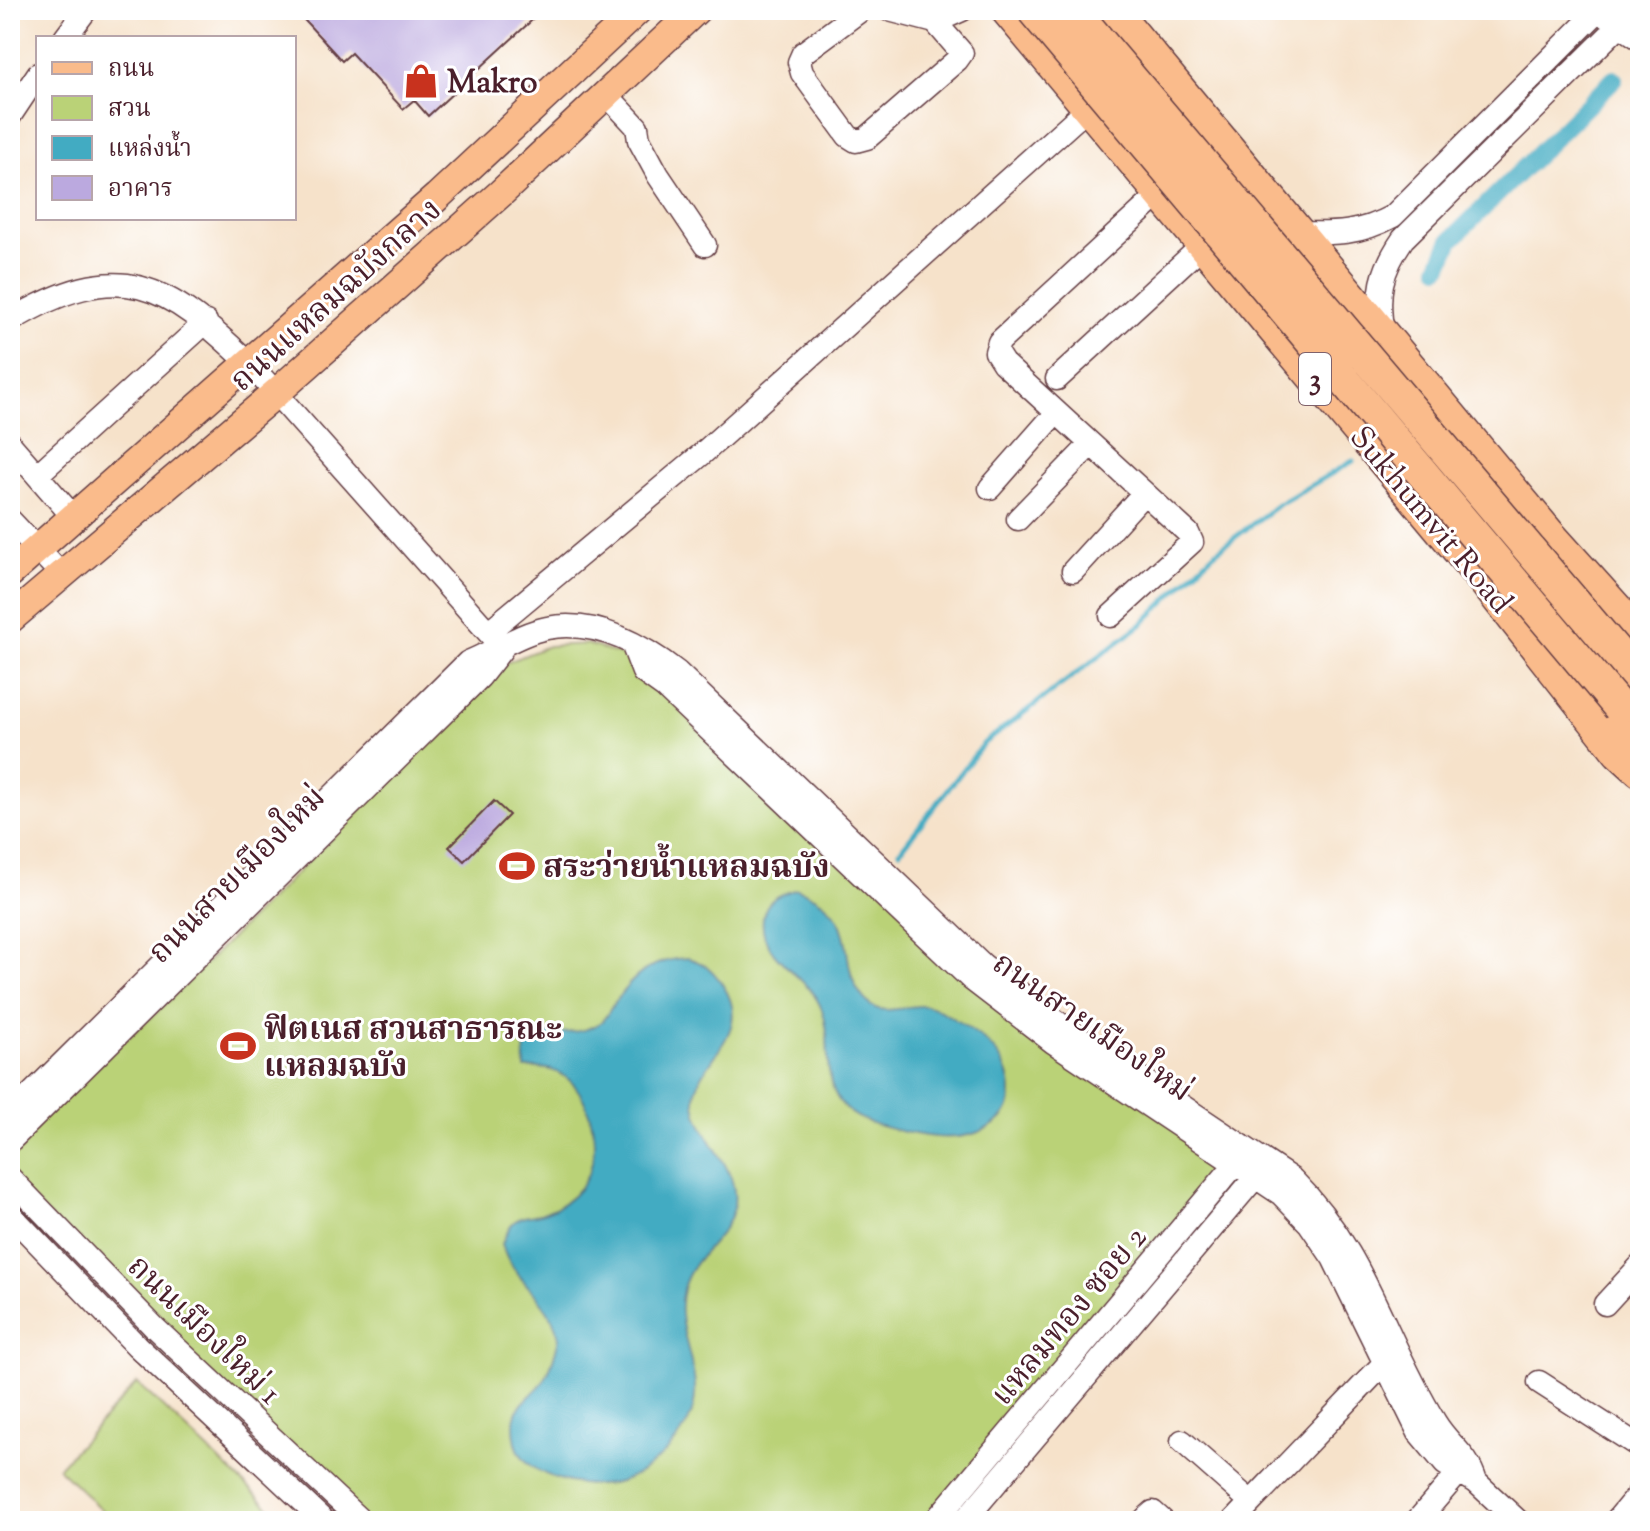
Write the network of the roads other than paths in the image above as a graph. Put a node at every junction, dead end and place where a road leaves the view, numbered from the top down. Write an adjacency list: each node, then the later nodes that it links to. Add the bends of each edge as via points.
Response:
1 (86, 10): 14 (street)
2 (638, 10): 16 (main road, ถนนแหลมฉบังกลาง)
3 (696, 10): 18 (main road, ถนนแหลมฉบังกลาง)
4 (861, 10): 12 (street, via 803,53 799,62 802,73 856,141 867,138 962,53)
5 (889, 10): 12 (street)
6 (962, 10): 12 (street)
7 (1007, 10): 19 (highway, Sukhumvit Road / 3)
8 (1033, 10): 50 (highway, Sukhumvit Road / 3, bridge)
9 (1073, 10): 49 (highway, Sukhumvit Road / 3, bridge)
10 (1113, 10): 21 (highway)
11 (1599, 10): 13 (street); 23 (street, via 1393,216 1347,234)
12 (938, 16)
13 (1627, 18): 15 (street); 28 (street, via 1403,239 1379,282)
14 (66, 36)
15 (1640, 39)
16 (594, 53): 18 (main road); 29 (main road, ถนนแหลมฉบังกลาง)
17 (36, 77): 20 (street)
18 (614, 88): 24 (street, via 658,175); 31 (main road, ถนนแหลมฉบังกลาง)
19 (1088, 108): 22 (highway, Sukhumvit Road / 3); 48 (street)
20 (10, 116)
21 (1214, 131): 22 (highway, via 1180,128 1161,140 1150,159); 23 (highway)
22 (1155, 188): 25 (highway, Sukhumvit Road / 3); 32 (street, via 999,342 996,352 1003,363)
23 (1300, 233): 28 (highway)
24 (705, 245)
25 (1203, 245): 30 (street); 51 (highway, Sukhumvit Road / 3, via 1485,582 1619,752)
26 (10, 321): 27 (street, via 72,293 114,285 149,287)
27 (206, 322): 29 (street); 35 (street)
28 (1384, 335): 47 (highway)
29 (250, 364): 31 (street); 38 (main road, ถนนแหลมฉบังกลาง)
30 (1057, 379)
31 (276, 393): 44 (main road, ถนนแหลมฉบังกลาง); 48 (street)
32 (1056, 413): 34 (street); 36 (street)
33 (10, 444): 35 (street)
34 (1091, 444): 37 (street); 39 (street)
35 (37, 475): 38 (street)
36 (990, 488)
37 (1144, 493): 42 (street); 45 (street, via 1192,542)
38 (75, 519): 41 (main road, ถนนแหลมฉบังกลาง)
39 (1018, 519)
40 (10, 520): 41 (street)
41 (38, 551): 43 (main road, ถนนแหลมฉบังกลาง); 44 (street)
42 (1073, 571)
43 (10, 573)
44 (63, 576): 46 (main road, ถนนแหลมฉบังกลาง)
45 (1111, 616)
46 (10, 619)
47 (1640, 635)
48 (495, 640): 52 (street, ถนนสายเมืองใหม่); 53 (street, ถนนสายเมืองใหม่, via 480,677); 54 (street, ถนนสายเมืองใหม่, via 546,628 593,626 633,646 643,672 753,758 971,979)
49 (1640, 680)
50 (1640, 733)
51 (1640, 771)
52 (10, 1115)
53 (10, 1141)
54 (1242, 1157): 55 (street, ถนนสายเมืองใหม่); 69 (street, แหลมทอง ซอย 2)
55 (1262, 1170): 60 (street, ถนนสายเมืองใหม่, via 1309,1223); 70 (street, แหลมทอง ซอย 2)
56 (10, 1178): 68 (street, ถนนเมืองใหม่ 1, via 155,1328)
57 (10, 1214): 67 (street, ถนนเมืองใหม่ 1, via 137,1346)
58 (1640, 1266): 59 (street)
59 (1605, 1304)
60 (1392, 1355): 64 (street, ถนนสายเมืองใหม่, via 1419,1433); 66 (street)
61 (1539, 1382): 63 (street)
62 (1182, 1441): 66 (street)
63 (1640, 1447)
64 (1467, 1472): 74 (street); 75 (street, ถนนสายเมืองใหม่)
65 (1640, 1492): 76 (street)
66 (1251, 1502): 73 (street)
67 (324, 1521)
68 (361, 1521)
69 (935, 1521)
70 (964, 1521)
71 (1143, 1521): 72 (street, via 1153,1512)
72 (1163, 1521)
73 (1233, 1521)
74 (1417, 1521)
75 (1518, 1521)
76 (1616, 1521)

